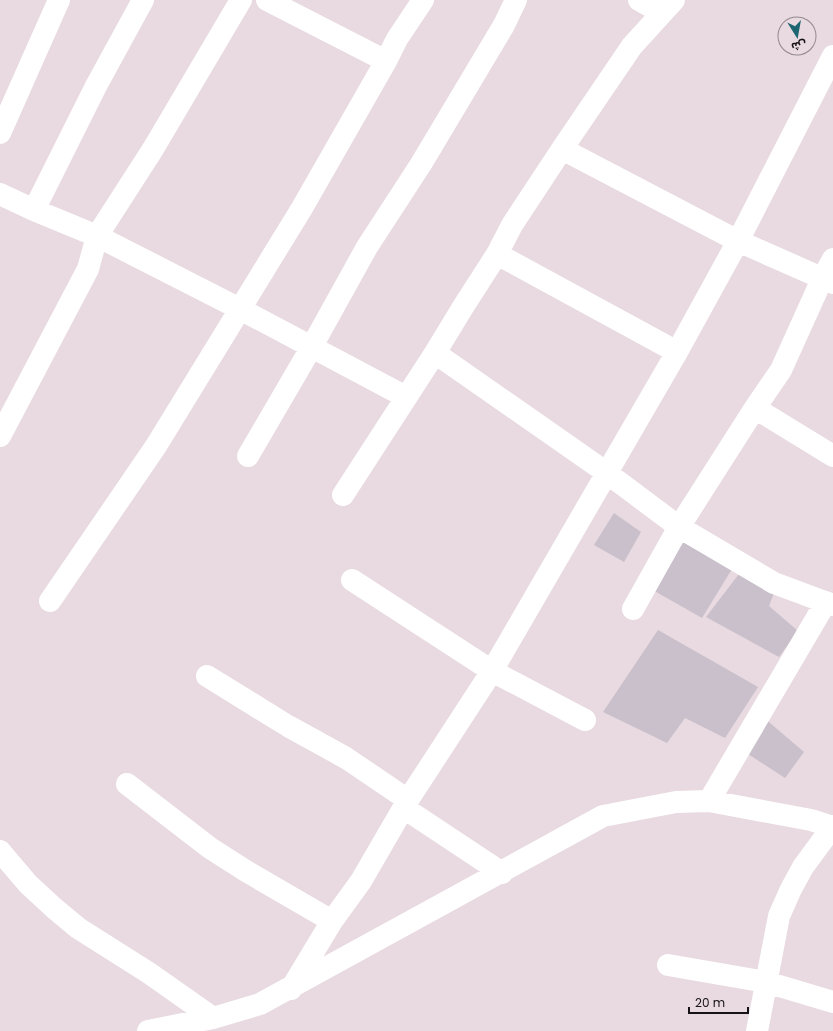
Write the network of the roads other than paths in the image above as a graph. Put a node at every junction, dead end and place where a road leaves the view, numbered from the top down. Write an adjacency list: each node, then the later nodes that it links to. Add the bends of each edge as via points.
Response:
1 (59, 0): 11 (street)
2 (142, 0): 14 (street)
3 (240, 0): 15 (street, via 153,150)
4 (267, 0): 10 (street)
5 (423, 0): 10 (street, via 397,39)
6 (516, 0): 20 (street, via 504,25 421,164 367,247)
7 (639, 0): 8 (street)
8 (668, 6): 12 (street, via 632,46)
9 (833, 56): 16 (street)
10 (386, 61): 19 (street, via 302,208)
11 (0, 133)
12 (562, 149): 16 (street); 17 (street, via 512,225)
13 (0, 194): 14 (street)
14 (34, 210): 15 (street)
15 (97, 236): 19 (street); 25 (street, via 88,268)
16 (738, 241): 18 (street); 21 (street)
17 (497, 254): 21 (street); 22 (street)
18 (830, 273): 24 (street, via 781,370)
19 (240, 309): 20 (street); 32 (street, via 156,446)
20 (311, 348): 23 (street); 26 (street)
21 (677, 352): 28 (street)
22 (435, 353): 23 (street); 28 (street)
23 (406, 397): 29 (street)
24 (755, 408): 27 (street); 30 (street)
25 (3, 426)
26 (248, 456)
27 (833, 456)
28 (607, 473): 30 (street); 35 (street)
29 (343, 495)
30 (679, 527): 33 (street, via 774,582); 34 (street)
31 (352, 580): 35 (street)
32 (50, 601)
33 (829, 604): 39 (street)
34 (633, 609)
35 (492, 671): 37 (street); 40 (street)
36 (207, 676): 40 (street, via 346,758)
37 (584, 720)
38 (127, 784): 44 (street, via 210,848)
39 (709, 801): 41 (street); 43 (street, via 676,802 603,816)
40 (406, 804): 43 (street); 44 (street, via 361,881)
41 (833, 826): 46 (street, via 803,868 779,916)
42 (0, 851): 49 (street, via 28,884 78,928)
43 (502, 873): 47 (street)
44 (332, 921): 47 (street)
45 (668, 965): 46 (street)
46 (766, 982): 48 (street); 51 (street)
47 (291, 989): 49 (street, via 260,1004)
48 (833, 1002)
49 (213, 1018): 50 (street)
50 (148, 1031)
51 (757, 1031)

